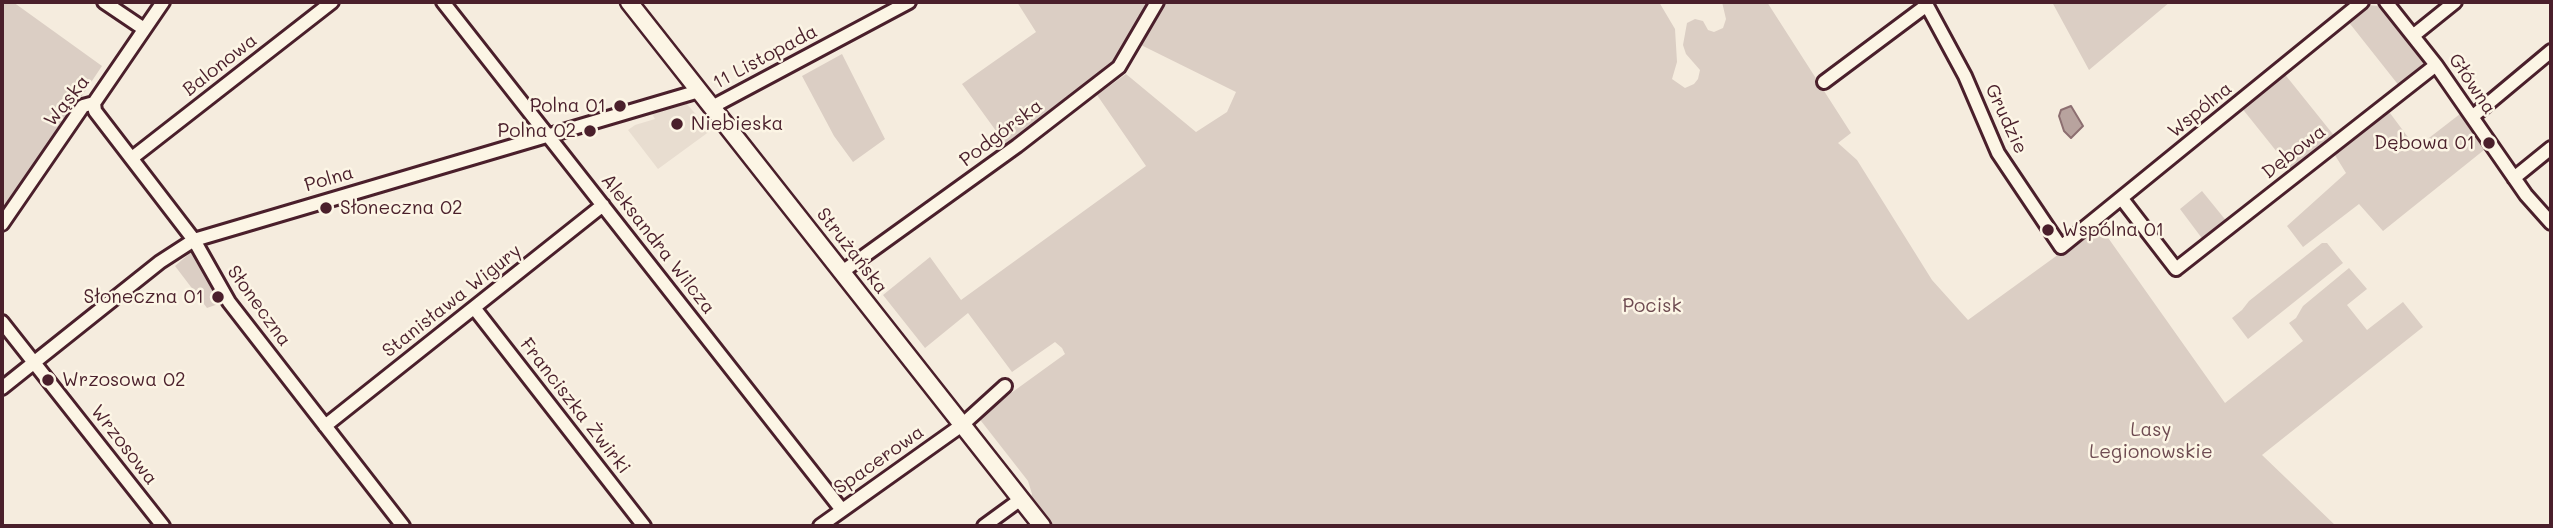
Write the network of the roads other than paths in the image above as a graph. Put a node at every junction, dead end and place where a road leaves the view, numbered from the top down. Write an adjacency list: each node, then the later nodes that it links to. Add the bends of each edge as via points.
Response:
1 (104, 2): 12 (street)
2 (163, 2): 12 (street, Wąska)
3 (332, 2): 23 (street, Balonowa)
4 (443, 2): 21 (street, Aleksandra Wilcza)
5 (629, 2): 17 (main road, Strużańska)
6 (909, 2): 19 (street, 11 Listopada)
7 (1157, 2): 31 (street, Podgórska, via 1119,67)
8 (2362, 2): 25 (street, Wspólna)
9 (2386, 2): 13 (street, Główna)
10 (2455, 2): 13 (street)
11 (1926, 4): 16 (street); 30 (street, Grudzie, via 1965,76 1998,153)
12 (144, 29): 18 (street, Wąska)
13 (2414, 36): 15 (street, Główna)
14 (2551, 51): 20 (street)
15 (2436, 65): 20 (street, Główna); 25 (street, Dębowa, via 2176,269)
16 (1824, 82)
17 (699, 91): 19 (main road, Strużańska); 21 (street, Polna)
18 (94, 103): 23 (street, Słoneczna, via 95,111); 28 (street, Wąska, via 83,106)
19 (712, 107): 31 (main road, Strużańska)
20 (2472, 117): 24 (street, Główna)
21 (549, 136): 26 (street, Aleksandra Wilcza); 29 (street, Polna)
22 (2551, 148): 24 (street)
23 (132, 158): 29 (street, Słoneczna)
24 (2514, 178): 27 (street, Główna)
25 (2122, 199): 30 (street, Wspólna)
26 (603, 205): 32 (street, Stanisława Wigury); 40 (street, Aleksandra Wilcza)
27 (2551, 223)
28 (2, 224)
29 (194, 240): 34 (street, Polna); 38 (street, Słoneczna, via 224,295)
30 (2061, 247)
31 (842, 272): 37 (main road, Strużańska)
32 (475, 309): 38 (street, Stanisława Wigury); 43 (street, Franciszka Żwirki)
33 (2, 322): 34 (street, Wrzosowa)
34 (34, 361): 35 (street, Polna); 41 (street, Wrzosowa)
35 (4, 385)
36 (1005, 386): 37 (street, Spacerowa)
37 (961, 425): 39 (main road, Strużańska); 40 (street, Spacerowa)
38 (325, 426): 42 (street, Słoneczna)
39 (1021, 499): 45 (street); 46 (main road, Strużańska)
40 (842, 510): 44 (street, Spacerowa)
41 (163, 526)
42 (403, 526)
43 (644, 526)
44 (820, 526)
45 (984, 526)
46 (1042, 526)

